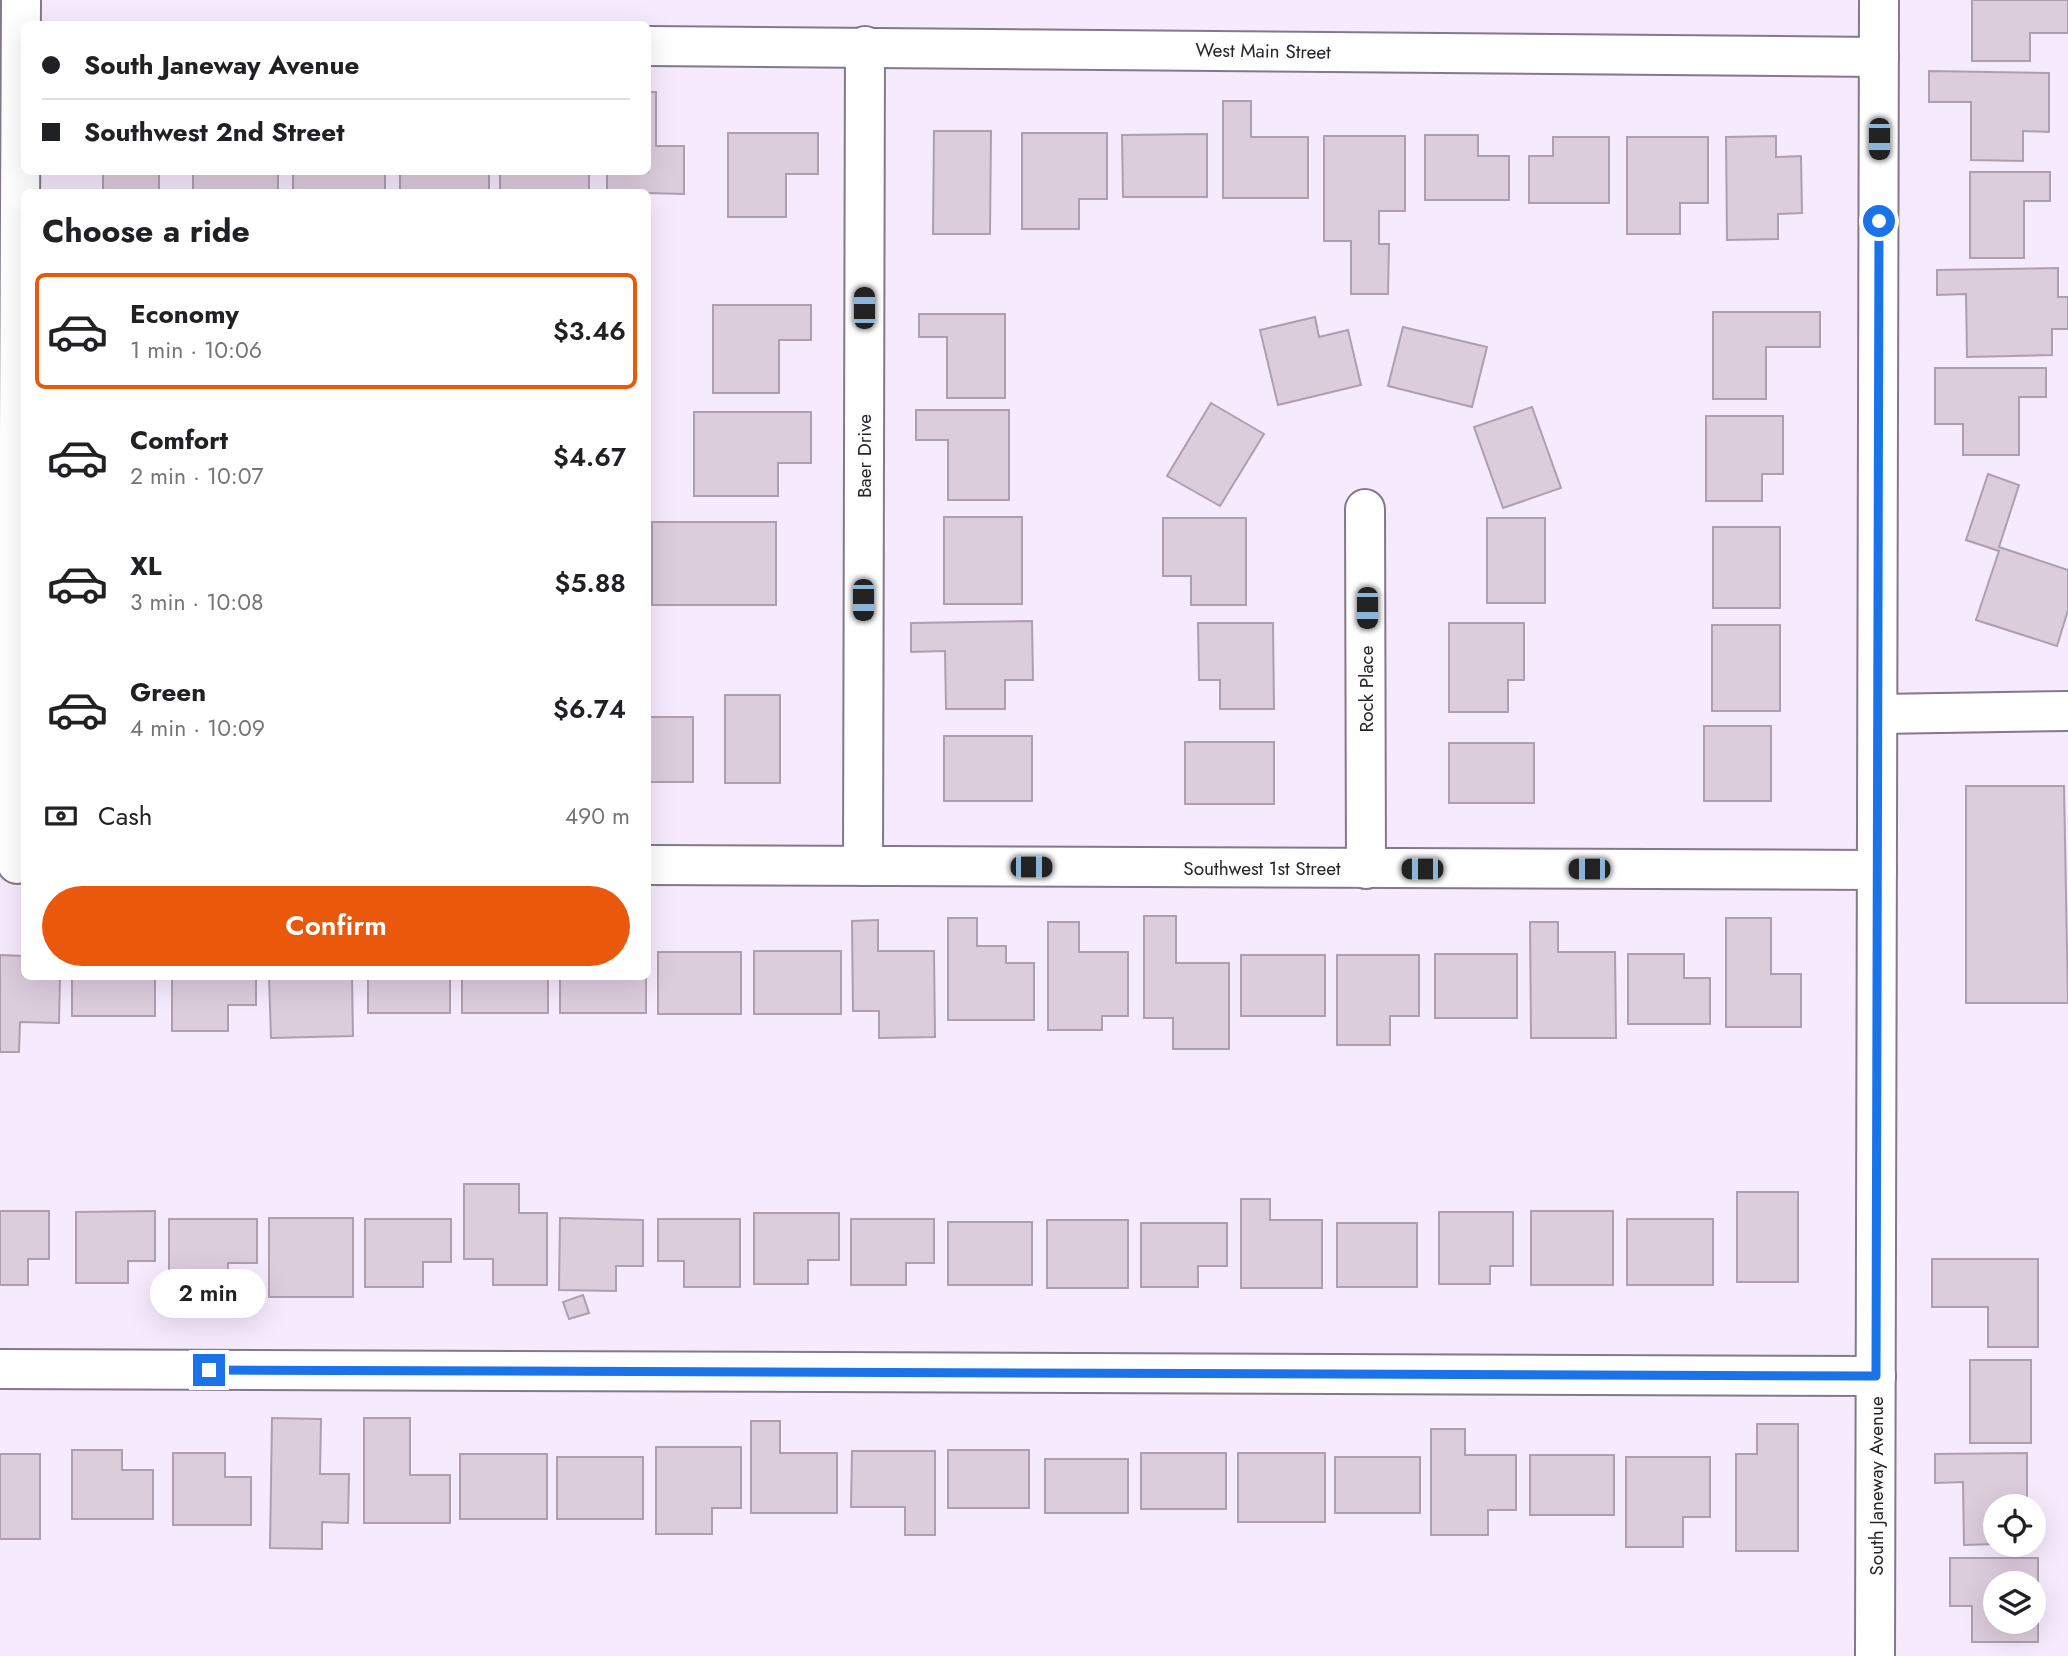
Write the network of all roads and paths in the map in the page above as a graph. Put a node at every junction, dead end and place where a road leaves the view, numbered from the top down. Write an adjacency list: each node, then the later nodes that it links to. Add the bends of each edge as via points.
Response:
1 (21, 0): 3 (street)
2 (1879, 0): 6 (street, South Janeway Avenue)
3 (22, 21)
4 (651, 46): 5 (street, West Main Street)
5 (865, 46): 6 (street, West Main Street); 13 (street, Baer Drive)
6 (1879, 57): 10 (street, South Janeway Avenue)
7 (21, 228): 11 (street)
8 (1365, 509): 14 (street, Rock Place)
9 (2068, 711): 10 (street)
10 (1878, 714): 15 (street, South Janeway Avenue)
11 (14, 864)
12 (651, 865): 13 (street, Southwest 1st Street)
13 (863, 866): 14 (street, Southwest 1st Street)
14 (1366, 869): 15 (street, Southwest 1st Street)
15 (1877, 870): 17 (street, South Janeway Avenue)
16 (0, 1369): 17 (street)
17 (1876, 1376): 18 (street, South Janeway Avenue)
18 (1875, 1656)

